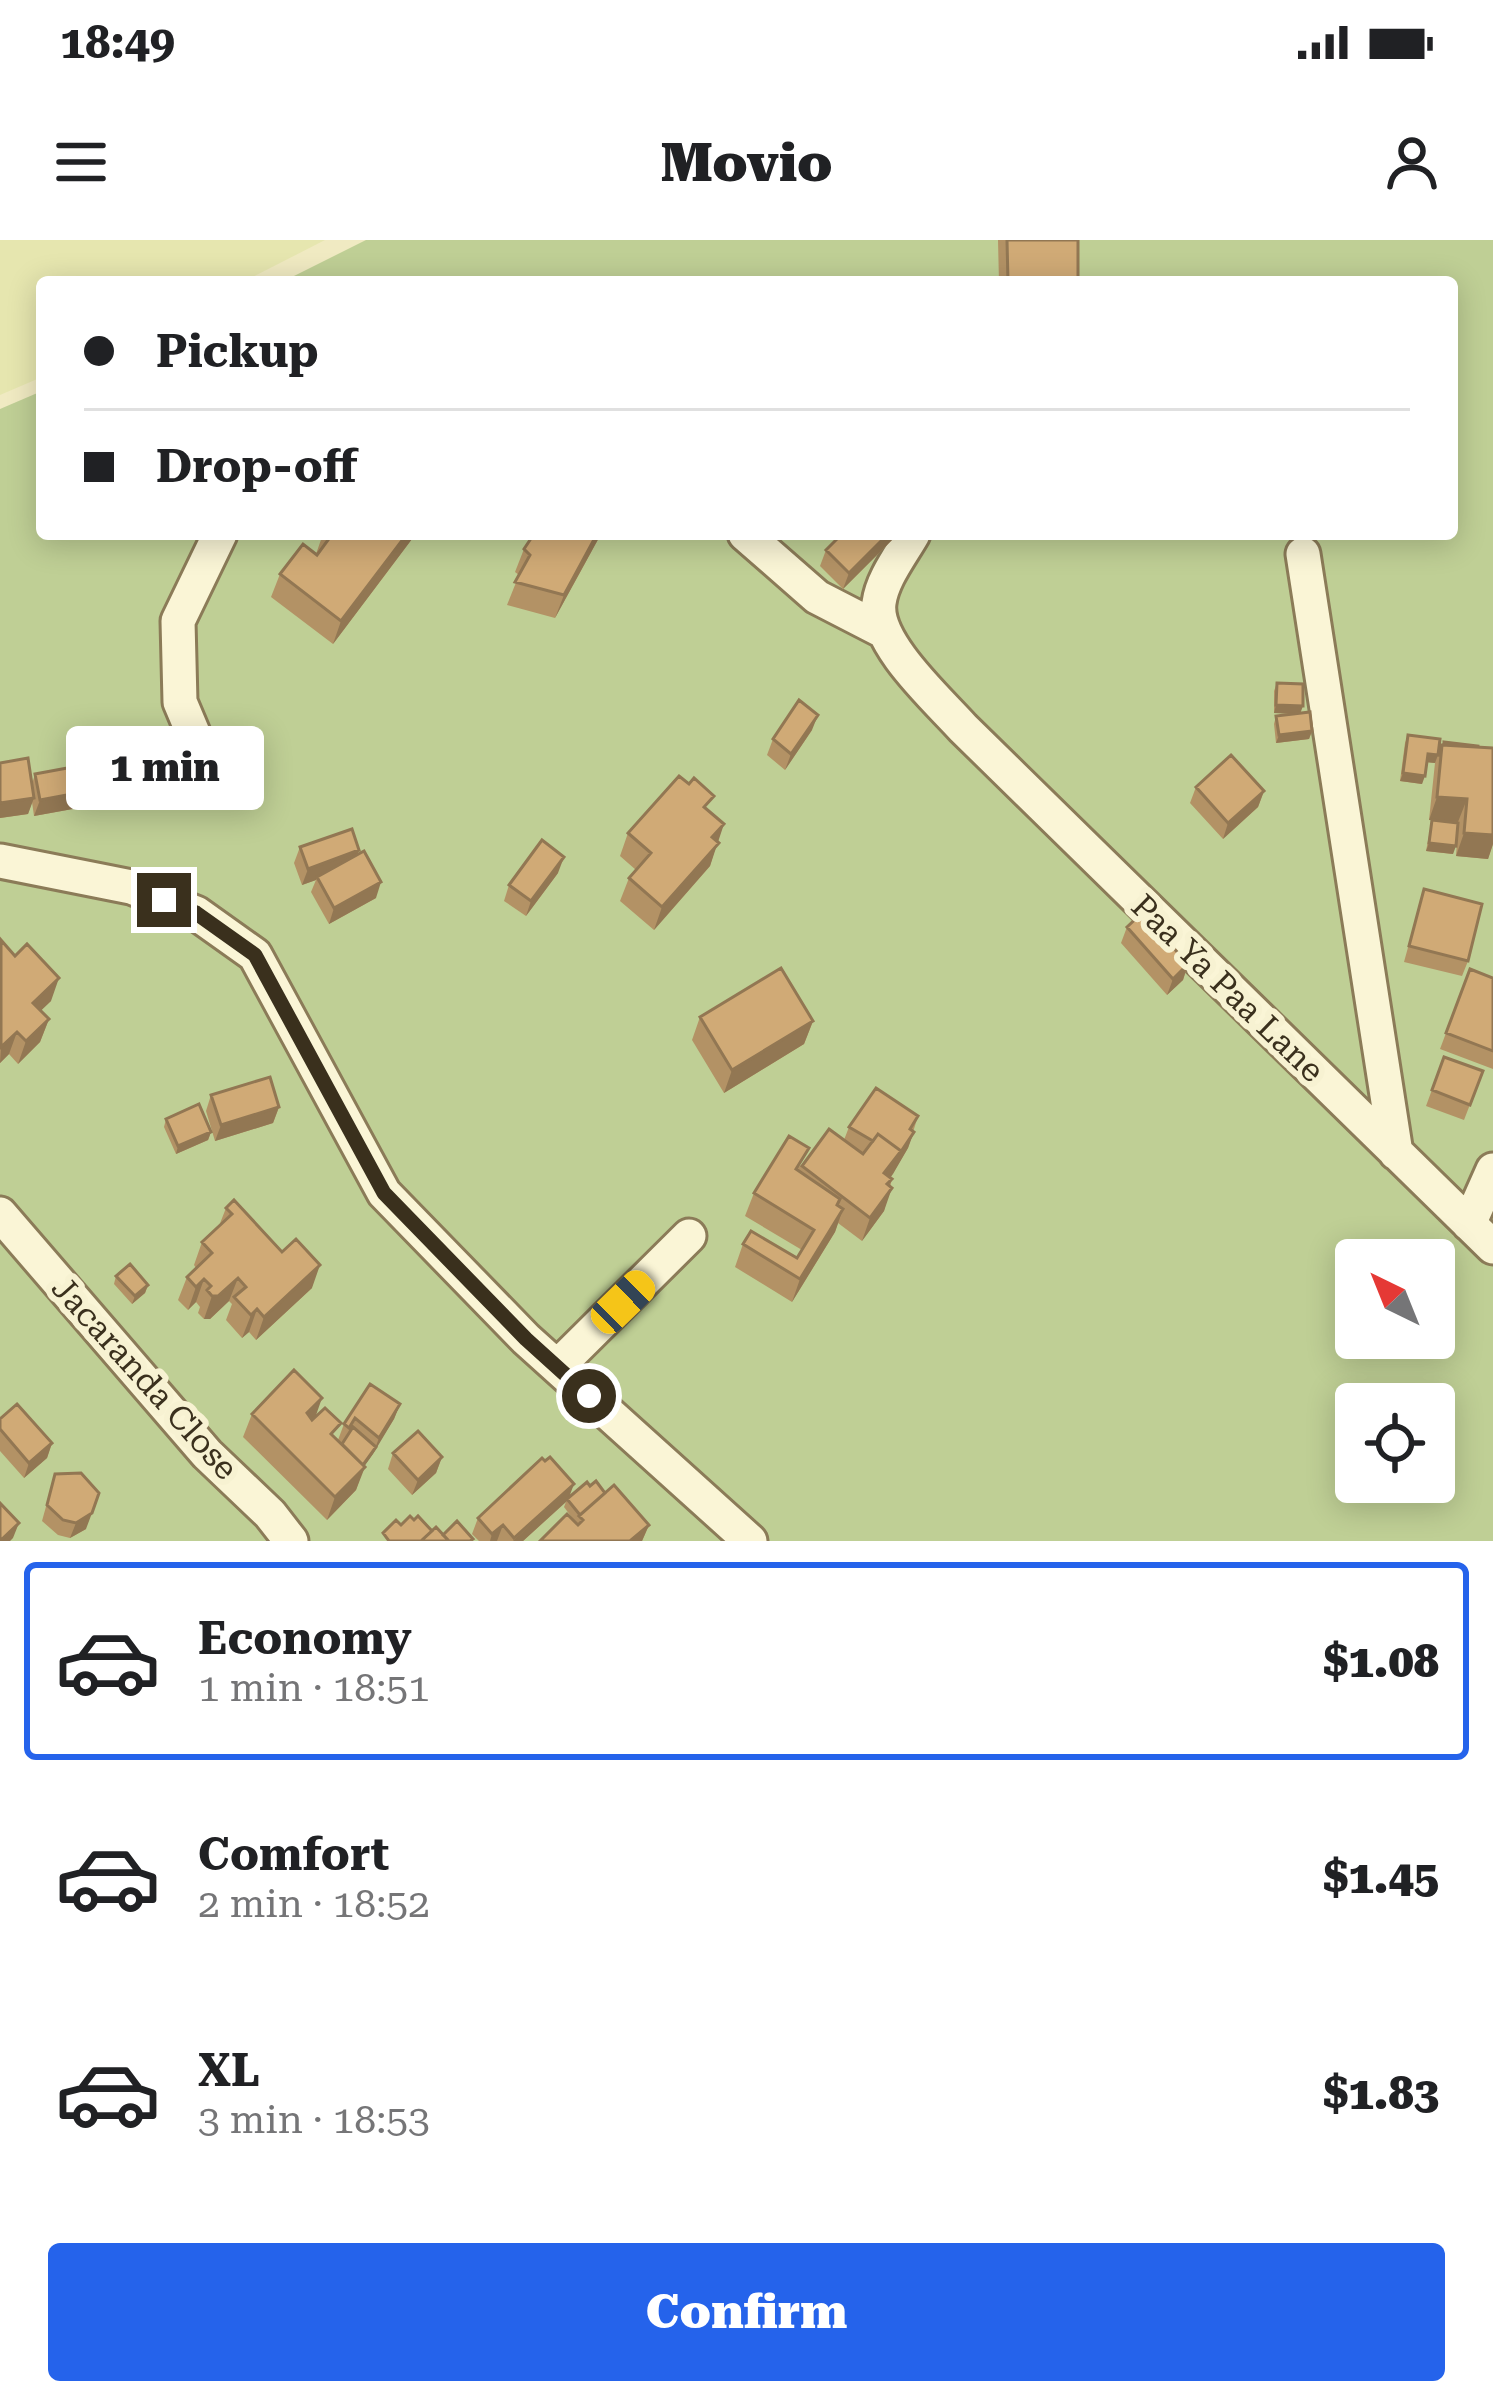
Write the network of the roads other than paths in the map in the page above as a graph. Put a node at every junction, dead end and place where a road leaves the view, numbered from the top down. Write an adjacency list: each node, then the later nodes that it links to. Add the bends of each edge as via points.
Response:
1 (217, 540): 6 (street, via 178,621 180,702)
2 (752, 540): 5 (street, via 817,597)
3 (910, 540): 5 (street, via 882,590)
4 (1303, 554): 8 (street)
5 (883, 631): 8 (street, Paa Ya Paa Lane, via 963,728)
6 (217, 790)
7 (0, 861): 13 (street, via 131,887 196,913 255,955 384,1193)
8 (1396, 1153): 11 (street, Paa Ya Paa Lane)
9 (1493, 1170): 11 (street)
10 (0, 1214): 14 (street, Jacaranda Close)
11 (1481, 1235)
12 (689, 1236): 13 (street)
13 (556, 1367): 15 (street)
14 (291, 1541)
15 (750, 1541)

